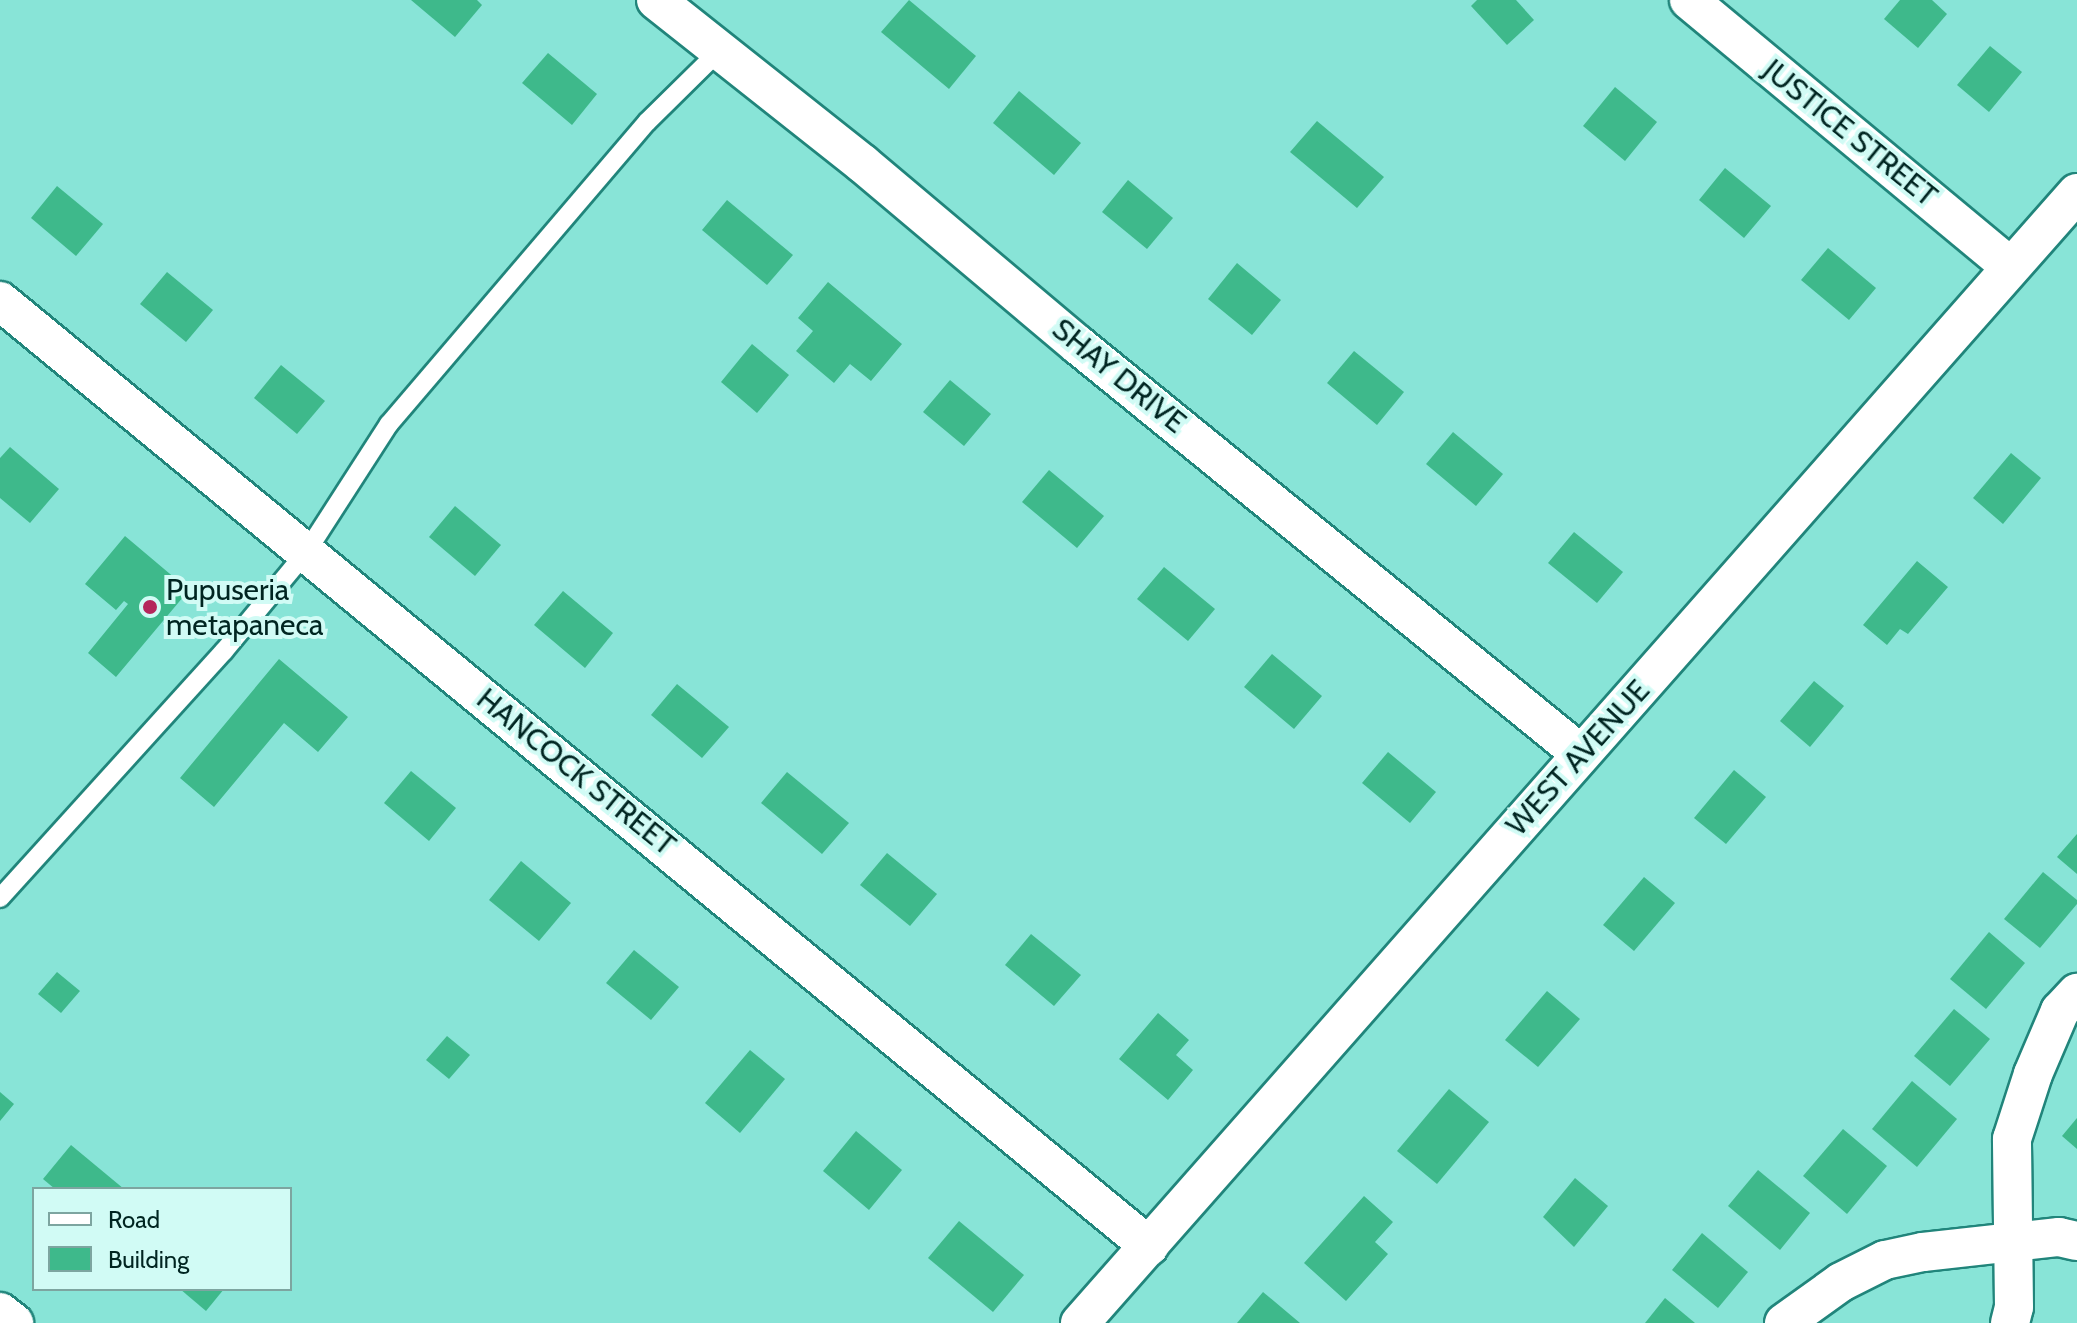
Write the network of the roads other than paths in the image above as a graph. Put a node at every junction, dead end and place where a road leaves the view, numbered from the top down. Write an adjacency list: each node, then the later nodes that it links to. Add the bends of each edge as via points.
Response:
1 (656, 0): 3 (street, SHAY DRIVE)
2 (1689, 0): 5 (street, JUSTICE STREET)
3 (719, 51): 7 (lane, via 647,122 389,424); 8 (street, SHAY DRIVE)
4 (2077, 193): 5 (street, WEST AVENUE)
5 (2011, 267): 8 (street, WEST AVENUE)
6 (0, 301): 7 (street, HANCOCK STREET)
7 (307, 551): 9 (lane, via 224,651); 13 (street, HANCOCK STREET)
8 (1581, 754): 13 (street, WEST AVENUE)
9 (0, 898)
10 (2077, 993): 12 (street, via 2060,1011 2012,1139)
11 (2077, 1241): 12 (street, via 2059,1237)
12 (2013, 1243): 17 (street, via 1885,1260 1841,1282); 18 (street)
13 (1149, 1246): 16 (street, WEST AVENUE)
14 (0, 1312): 15 (street)
15 (14, 1323)
16 (1080, 1323)
17 (1784, 1323)
18 (2010, 1323)

